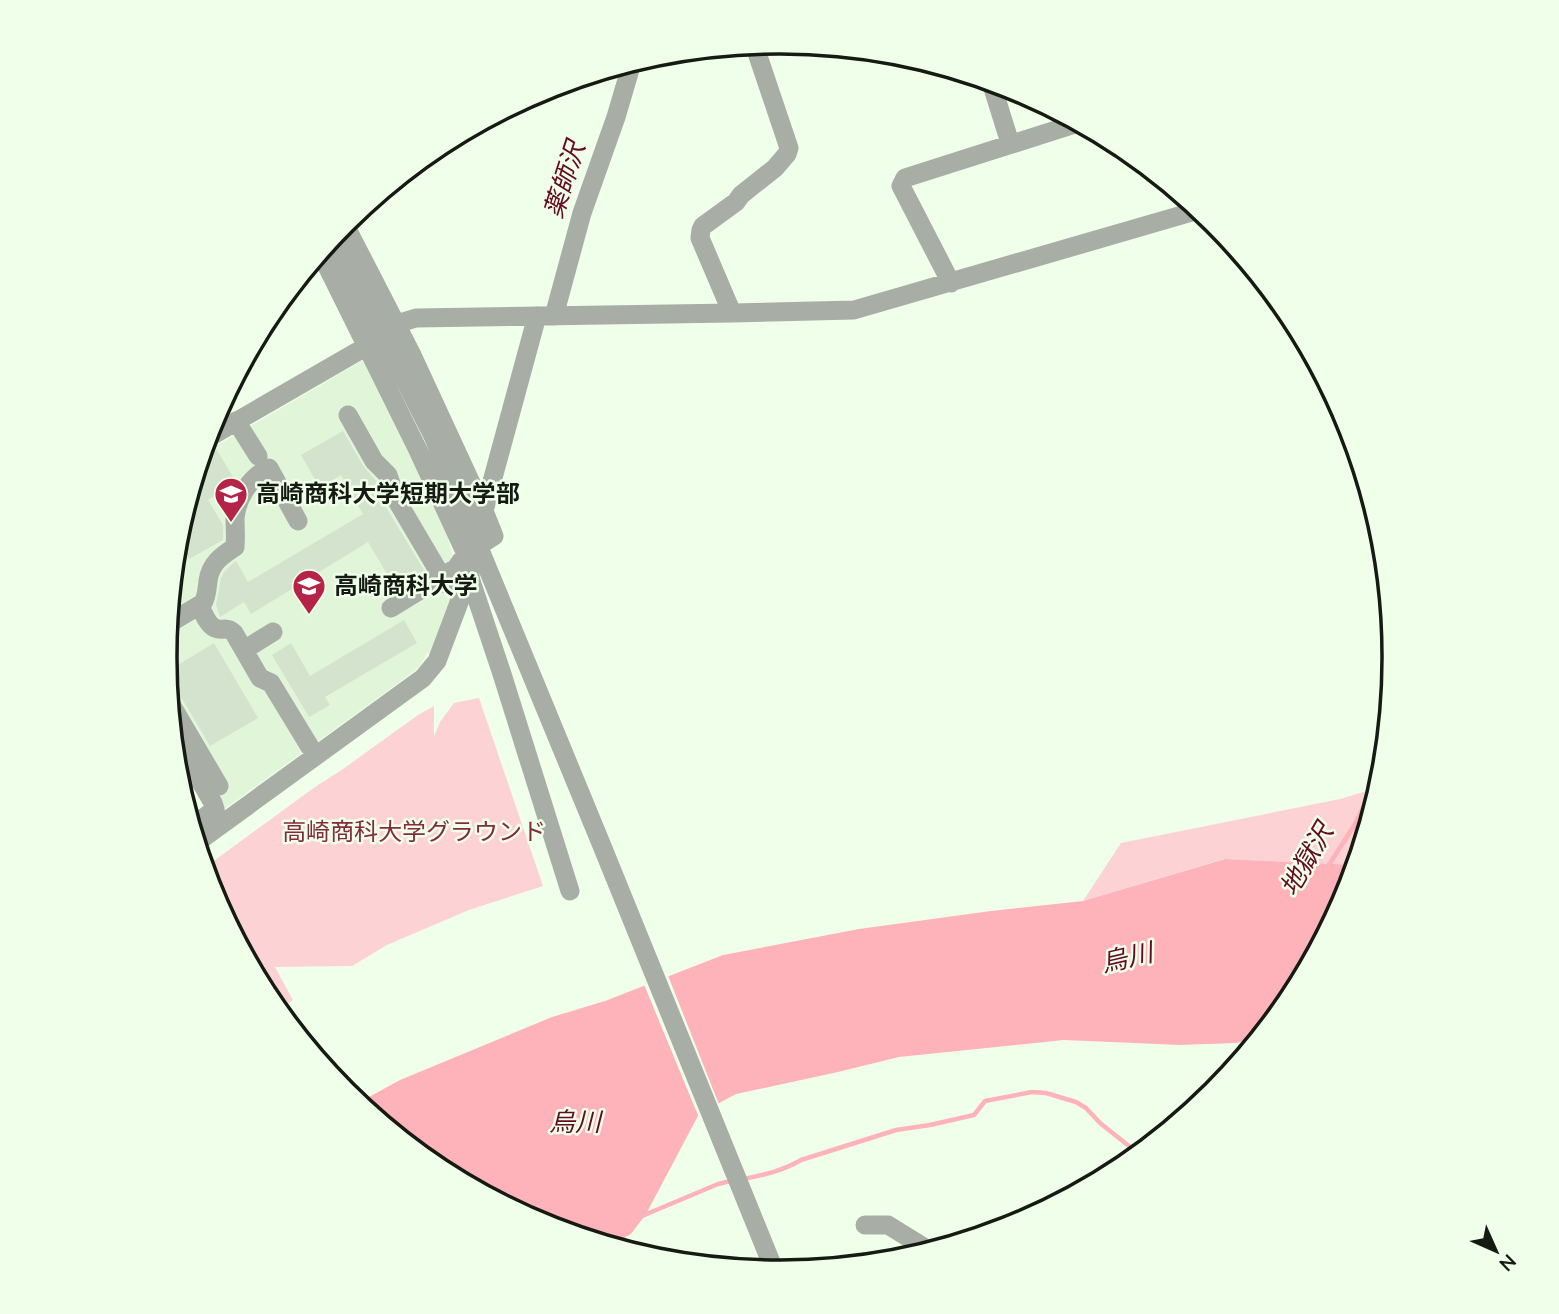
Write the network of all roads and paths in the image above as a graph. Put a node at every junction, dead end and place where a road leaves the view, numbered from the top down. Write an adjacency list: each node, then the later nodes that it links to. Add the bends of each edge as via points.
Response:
1 (758, 55): 11 (street, via 789,148 775,169 701,230 700,238)
2 (629, 74): 12 (street)
3 (995, 94): 5 (street)
4 (1066, 127): 5 (street)
5 (1010, 143): 10 (street, via 905,178 901,186)
6 (1187, 213): 10 (street)
7 (348, 236): 13 (street)
8 (337, 248): 13 (street)
9 (326, 260): 13 (street)
10 (951, 282): 11 (street, via 854,310)
11 (732, 313): 12 (street)
12 (546, 316): 13 (street, via 416,318); 18 (street)
13 (382, 336): 15 (street); 18 (street, via 411,353); 20 (street, via 433,436)
14 (348, 415): 20 (street, via 374,461 388,475 397,501)
15 (236, 421): 16 (street); 17 (street)
16 (222, 428)
17 (257, 456)
18 (484, 511): 20 (street, via 494,536)
19 (298, 521): 21 (street, via 269,468 255,477 237,506 236,547 212,565 206,598)
20 (460, 568): 22 (street); 31 (street, via 466,585 437,662 423,678); 32 (street, via 502,674); 35 (street, via 600,841)
21 (200, 606): 23 (street); 25 (street, via 215,628 234,633)
22 (391, 608)
23 (178, 618)
24 (273, 632): 25 (street)
25 (244, 650): 27 (street, via 260,678 271,683)
26 (180, 720): 29 (street)
27 (310, 747)
28 (185, 757): 30 (street, via 215,809)
29 (219, 786)
30 (200, 821)
31 (205, 837)
32 (570, 891)
33 (865, 1225): 34 (street, via 888,1225)
34 (918, 1243)
35 (770, 1259)

